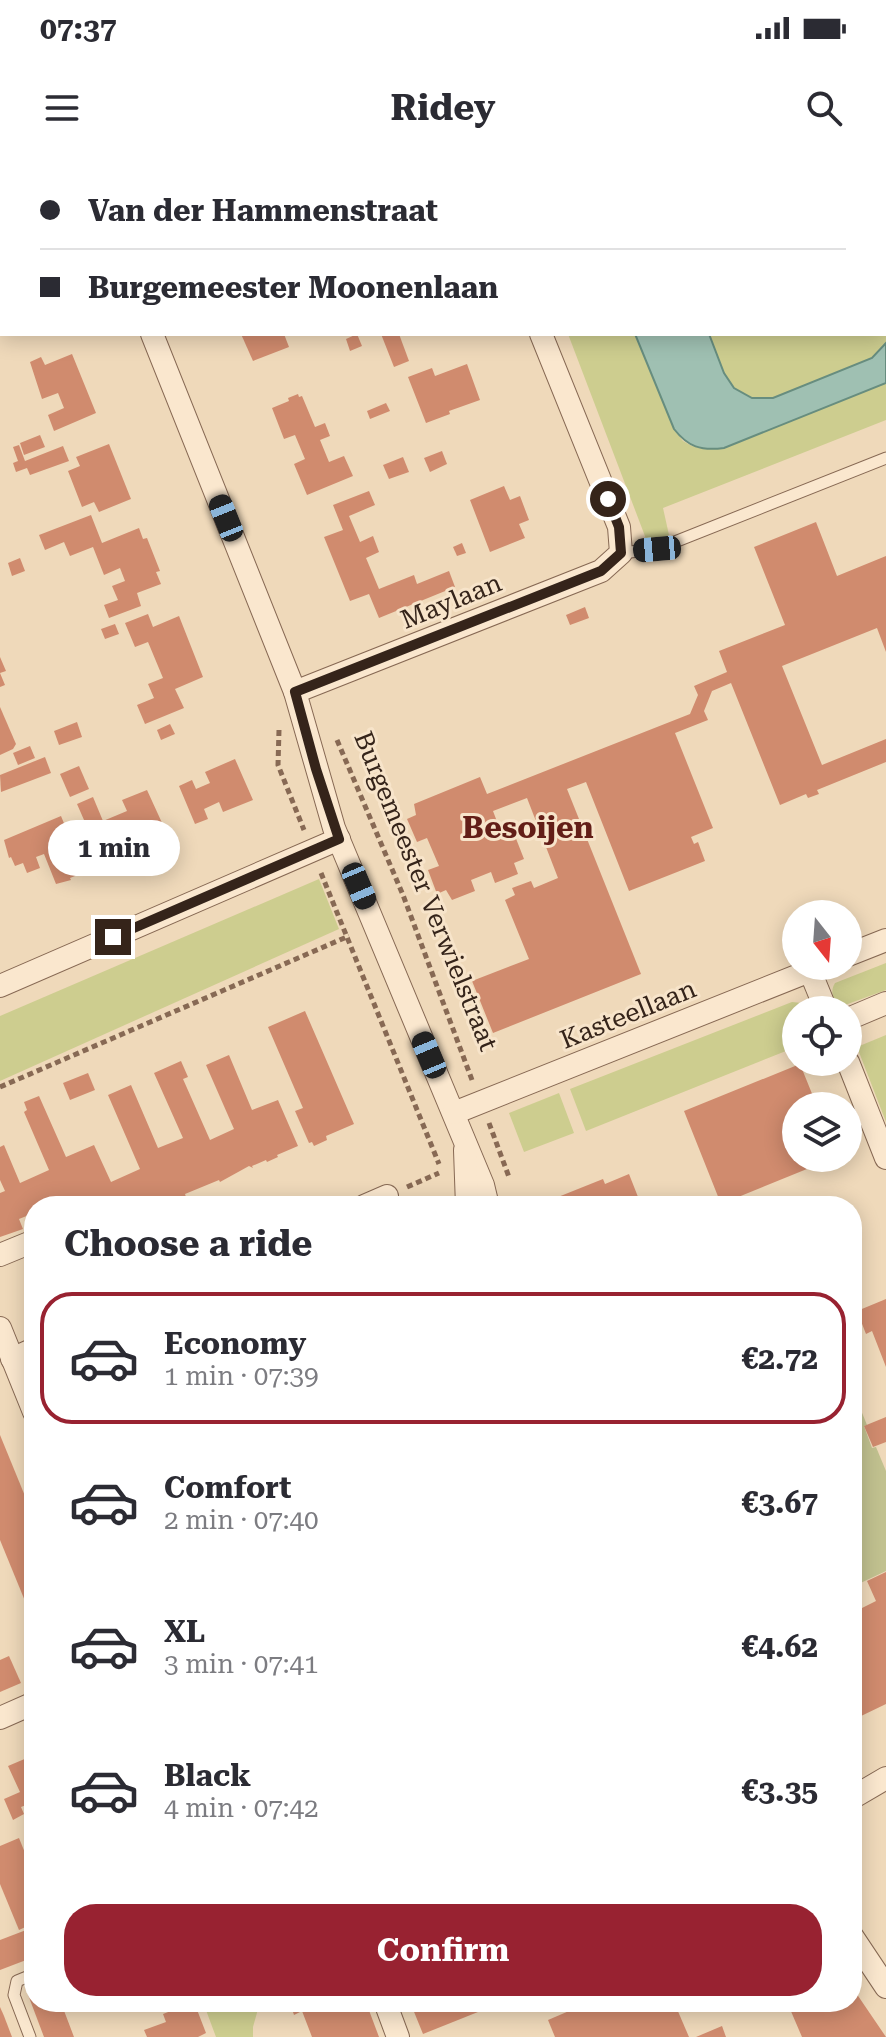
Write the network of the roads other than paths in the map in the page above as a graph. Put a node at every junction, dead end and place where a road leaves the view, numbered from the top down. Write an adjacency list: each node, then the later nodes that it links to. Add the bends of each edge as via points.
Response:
1 (153, 336): 5 (street, Burgemeester Verwielstraat)
2 (542, 336): 4 (street, via 619,527)
3 (886, 458): 4 (lane, via 657,549)
4 (621, 553): 5 (street, Maylaan, via 601,571)
5 (295, 692): 6 (street, Burgemeester Verwielstraat)
6 (339, 839): 10 (street); 14 (street, Burgemeester Verwielstraat)
7 (886, 940): 8 (street)
8 (862, 949)
9 (786, 980): 14 (street, Kasteellaan)
10 (0, 986)
11 (886, 1003): 12 (street)
12 (862, 1013)
13 (854, 1076): 16 (street)
14 (454, 1113): 15 (street, Burgemeester Verwielstraat)
15 (465, 1145): 17 (street, Burgemeester Verwielstraat); 18 (street, Burgemeester Verwielstraat)
16 (886, 1158)
17 (467, 1196)
18 (486, 1196)
19 (24, 1245): 20 (street)
20 (0, 1255)
21 (0, 1328): 23 (street)
22 (24, 1354): 23 (street)
23 (12, 1359): 24 (street)
24 (24, 1388)
25 (24, 1707): 26 (street)
26 (0, 1718)
27 (886, 1778): 28 (street)
28 (862, 1792)
29 (862, 1951): 31 (street)
30 (24, 1978): 33 (lane, via 17,1981 14,1995)
31 (886, 1987)
32 (389, 2012): 34 (street)
33 (30, 2037)
34 (398, 2037)

